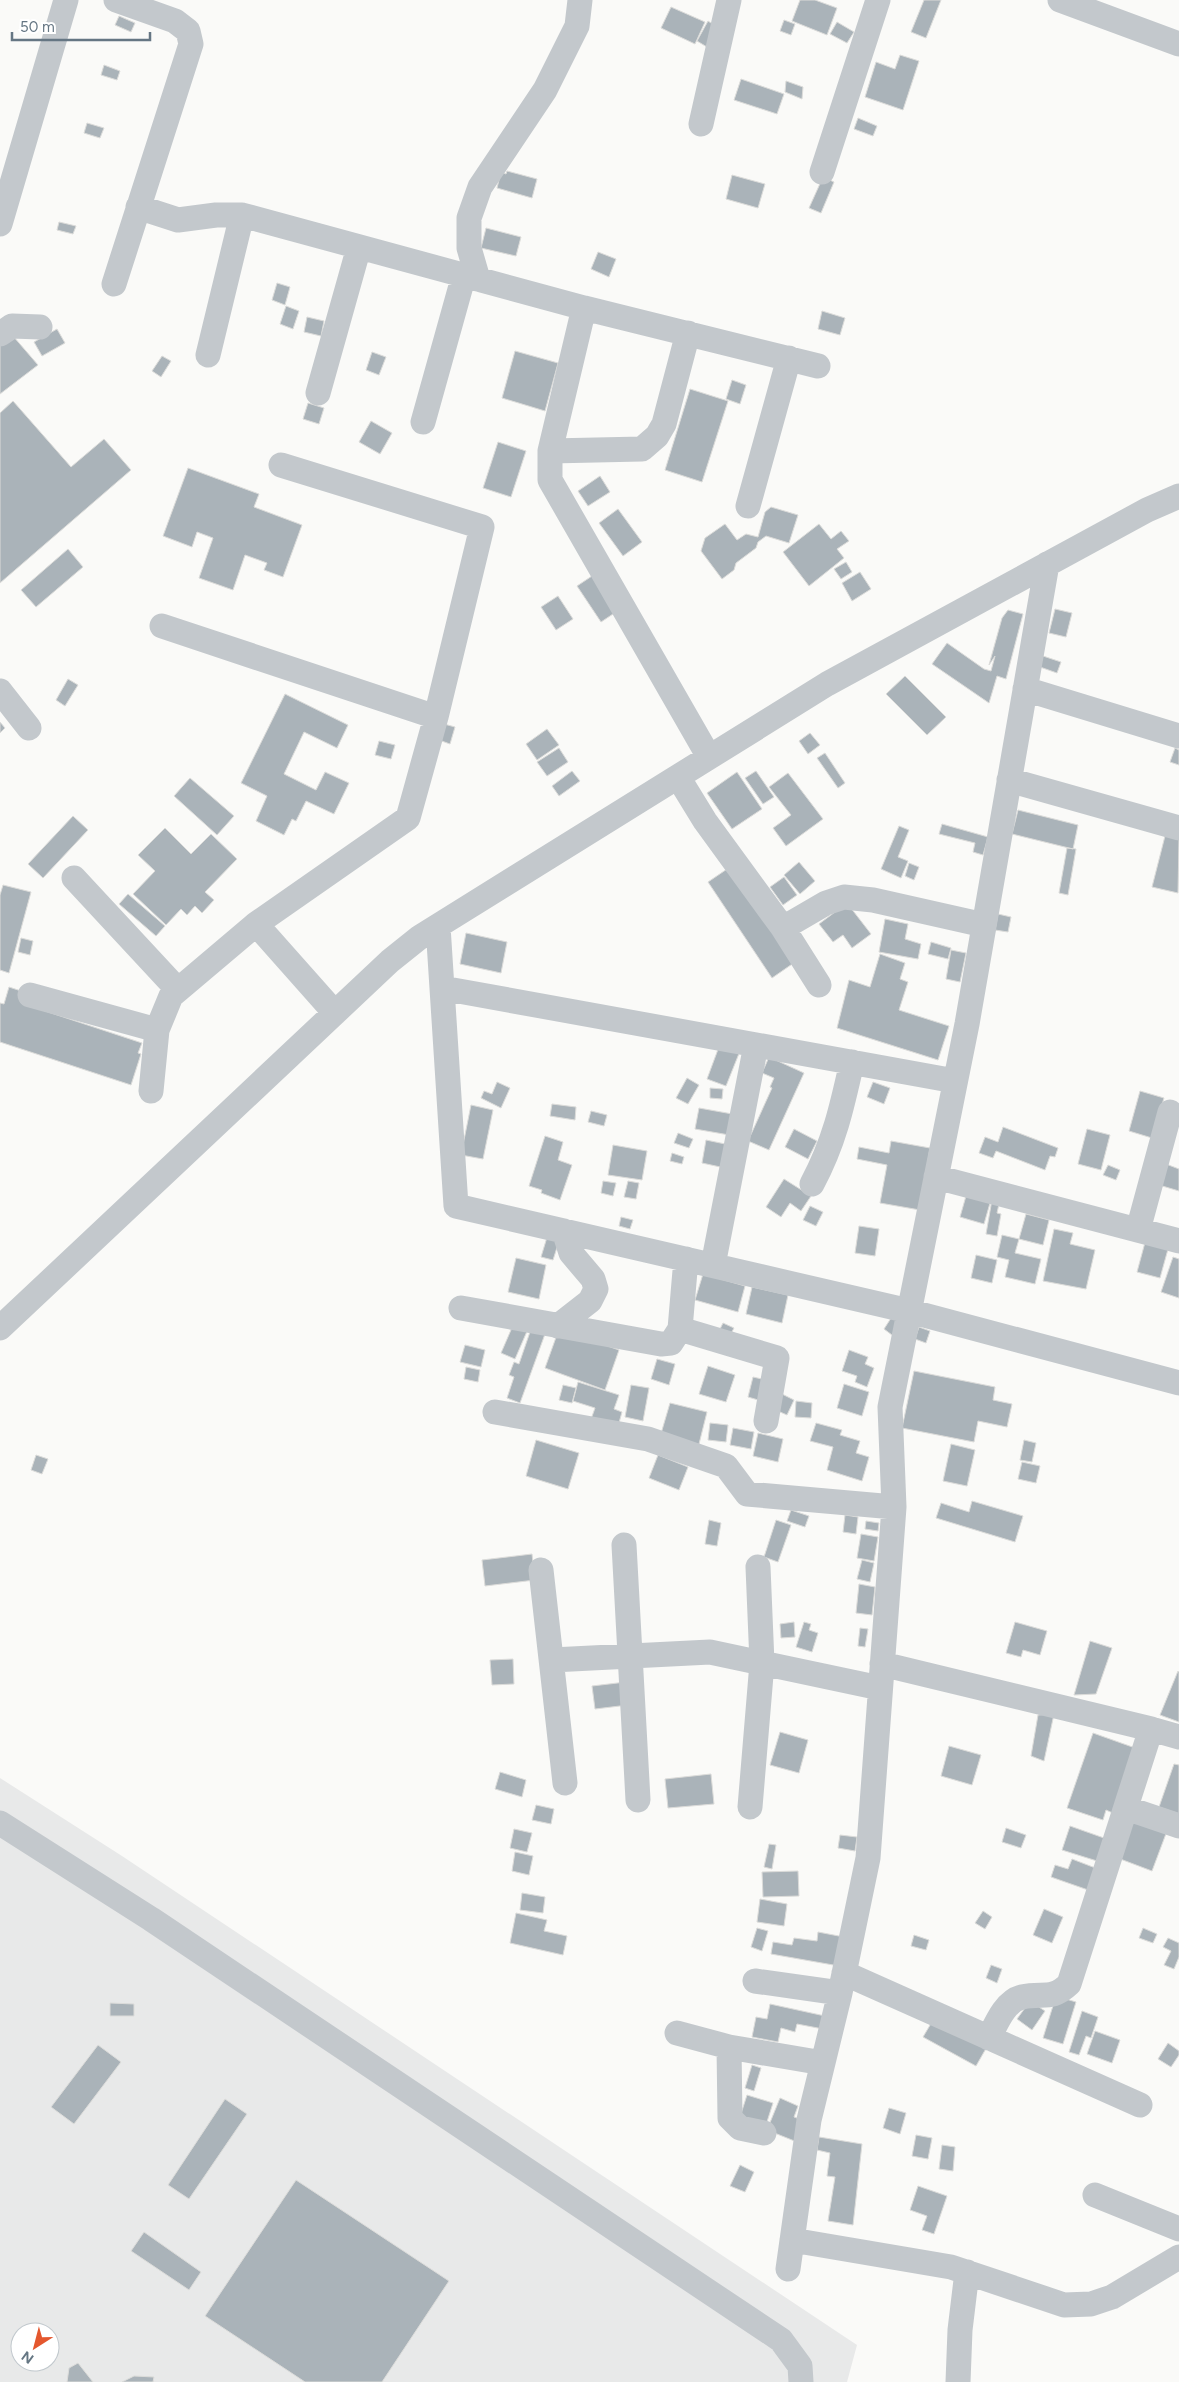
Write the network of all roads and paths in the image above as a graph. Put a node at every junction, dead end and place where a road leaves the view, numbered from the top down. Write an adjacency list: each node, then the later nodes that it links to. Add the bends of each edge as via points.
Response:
1 (66, 0): 12 (street)
2 (116, 0): 10 (street, via 175,21 188,31 191,44)
3 (580, 0): 14 (street, via 577,26 545,90 480,187 469,218)
4 (729, 0): 8 (street)
5 (878, 0): 9 (street)
6 (1060, 0): 7 (street)
7 (1179, 44)
8 (701, 124)
9 (822, 172)
10 (138, 207): 11 (street, via 178,220); 15 (street)
11 (242, 215): 13 (street); 20 (street)
12 (0, 224)
13 (359, 247): 14 (street); 23 (street)
14 (471, 277): 16 (street); 24 (street)
15 (114, 284)
16 (584, 308): 18 (street); 25 (street)
17 (40, 327): 19 (street, via 12,326)
18 (688, 333): 21 (street); 25 (street, via 664,424 642,449)
19 (0, 334)
20 (208, 355)
21 (789, 358): 22 (street); 28 (street)
22 (818, 366)
23 (318, 393)
24 (423, 422)
25 (550, 451): 36 (street, via 550,480)
26 (281, 465): 33 (street, via 482,527)
27 (1179, 496): 29 (street)
28 (748, 506)
29 (1047, 564): 31 (street); 36 (street, via 827,684)
30 (162, 626): 33 (street)
31 (1024, 689): 35 (street); 38 (street)
32 (0, 691): 34 (street)
33 (436, 716): 41 (street, via 408,818)
34 (30, 728)
35 (1179, 736)
36 (709, 757): 37 (street)
37 (678, 777): 43 (street); 44 (street, via 705,821)
38 (1009, 780): 39 (street); 42 (street)
39 (1179, 828)
40 (74, 878): 47 (street)
41 (256, 924): 47 (street); 49 (street)
42 (984, 925): 44 (street, via 873,900 844,897 826,903); 53 (street)
43 (438, 926): 46 (street); 49 (street, via 390,961)
44 (783, 928): 45 (street)
45 (819, 985)
46 (442, 988): 51 (street); 59 (street, via 456,1206)
47 (178, 990): 50 (street, via 171,996)
48 (30, 995): 50 (street)
49 (335, 1013): 66 (street)
50 (157, 1030): 54 (street)
51 (756, 1045): 52 (street); 62 (street)
52 (852, 1062): 53 (street); 57 (street, via 837,1128 828,1155)
53 (955, 1081): 56 (street)
54 (151, 1092)
55 (1170, 1112): 58 (street)
56 (936, 1177): 58 (street); 64 (street)
57 (812, 1184)
58 (1138, 1230): 60 (street)
59 (564, 1231): 61 (street); 65 (street, via 571,1252 593,1278 596,1289 590,1301)
60 (1179, 1241)
61 (686, 1259): 62 (street); 67 (street)
62 (713, 1266): 64 (street)
63 (461, 1308): 65 (street)
64 (909, 1311): 68 (street); 71 (street, via 890,1407)
65 (558, 1326): 67 (street, via 661,1344 671,1343)
66 (0, 1328)
67 (680, 1329): 70 (street, via 777,1358)
68 (1179, 1383)
69 (495, 1412): 71 (street, via 648,1439 726,1466 748,1494)
70 (766, 1421)
71 (894, 1507): 78 (street)
72 (624, 1544): 75 (street)
73 (758, 1567): 77 (street)
74 (541, 1570): 76 (street)
75 (632, 1656): 76 (street); 77 (street, via 710,1652); 82 (street)
76 (552, 1660): 81 (street)
77 (762, 1663): 78 (street); 83 (street)
78 (881, 1676): 79 (street); 88 (street, via 868,1858)
79 (1151, 1729): 80 (street); 84 (street)
80 (1179, 1737)
81 (565, 1783)
82 (638, 1800)
83 (750, 1807)
84 (1126, 1808): 86 (street); 90 (street, via 1068,1984 1059,1993 1022,1997 1011,2003)
85 (0, 1823): 101 (street, via 150,1919 781,2340 800,2366)
86 (1179, 1826)
87 (755, 1982): 88 (street)
88 (842, 1983): 90 (street); 92 (street)
89 (677, 2033): 91 (street)
90 (989, 2038): 93 (street)
91 (730, 2048): 92 (street); 94 (street, via 730,2118 740,2128)
92 (823, 2064): 97 (street, via 810,2120)
93 (1140, 2105)
94 (764, 2133)
95 (1095, 2195): 96 (street)
96 (1176, 2221)
97 (792, 2240): 99 (street); 100 (street)
98 (1179, 2257): 100 (street, via 1112,2297 1091,2304 1064,2305)
99 (788, 2269)
100 (967, 2272): 102 (street)
101 (801, 2382)
102 (958, 2382)

